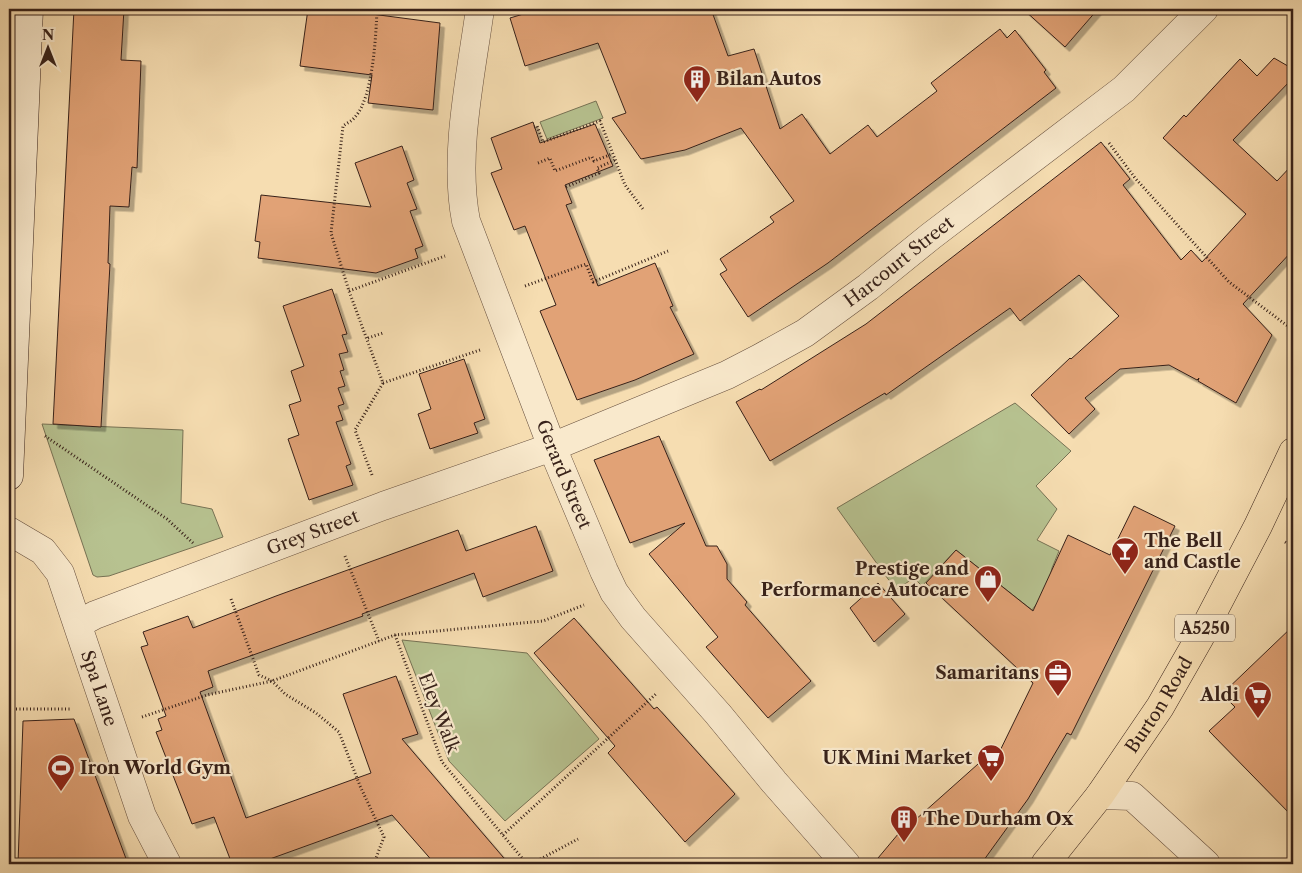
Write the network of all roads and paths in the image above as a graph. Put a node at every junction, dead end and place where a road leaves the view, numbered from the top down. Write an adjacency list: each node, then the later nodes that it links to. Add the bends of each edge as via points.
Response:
1 (29, 9): 21 (street)
2 (378, 9): 14 (path, via 370,78 363,104 356,117 343,126 331,233)
3 (480, 9): 12 (street, Gerard Street, via 460,177 466,221)
4 (1204, 9): 5 (street, Harcourt Street, via 1124,89)
5 (1088, 116): 16 (path, via 1135,178 1229,282); 22 (street, Harcourt Street, via 804,333 727,375)
6 (534, 127): 7 (path, via 537,126 543,142 600,121)
7 (613, 154): 8 (path); 9 (path, via 594,161 592,156 555,171 550,158)
8 (615, 160): 10 (path, via 597,168 599,173); 11 (path, via 625,185)
9 (538, 163)
10 (566, 187)
11 (644, 209)
12 (474, 246): 14 (path); 15 (street, Gerard Street)
13 (668, 251): 15 (path, via 593,282 586,264)
14 (349, 291): 18 (path)
15 (496, 297): 19 (street, Gerard Street)
16 (1293, 330)
17 (383, 333): 18 (path)
18 (368, 338): 20 (path)
19 (512, 338): 20 (path); 22 (street, Gerard Street)
20 (383, 383): 25 (path, via 355,430)
21 (12, 413): 24 (street); 28 (path, via 167,519)
22 (552, 447): 25 (street, Grey Street); 29 (street, Gerard Street)
23 (1293, 452): 37 (main road, Burton Road / A5250, via 1200,637 1160,707)
24 (9, 476)
25 (383, 506): 26 (street, Grey Street)
26 (333, 525): 28 (street, Grey Street); 32 (path)
27 (9, 531): 30 (street, Spa Lane, via 44,551 60,573)
28 (219, 568): 30 (street, Grey Street, via 95,614); 34 (path, via 259,675)
29 (614, 592): 31 (path, via 543,621); 33 (street, Gerard Street)
30 (78, 624): 36 (street, Spa Lane)
31 (395, 635): 32 (path); 38 (path, Eley Walk, via 442,762)
32 (379, 641): 34 (path)
33 (681, 672): 38 (path); 43 (street, Gerard Street)
34 (272, 681): 36 (path); 41 (path, via 339,732 384,837 376,858)
35 (9, 709): 36 (path)
36 (109, 718): 40 (street, Spa Lane, via 142,816)
37 (1100, 795): 44 (main road, Burton Road / A5250); 45 (street, via 1132,796)
38 (503, 835): 42 (path, Eley Walk)
39 (578, 839): 42 (path)
40 (167, 864)
41 (382, 864)
42 (529, 864)
43 (846, 864)
44 (1045, 864)
45 (1206, 864)

